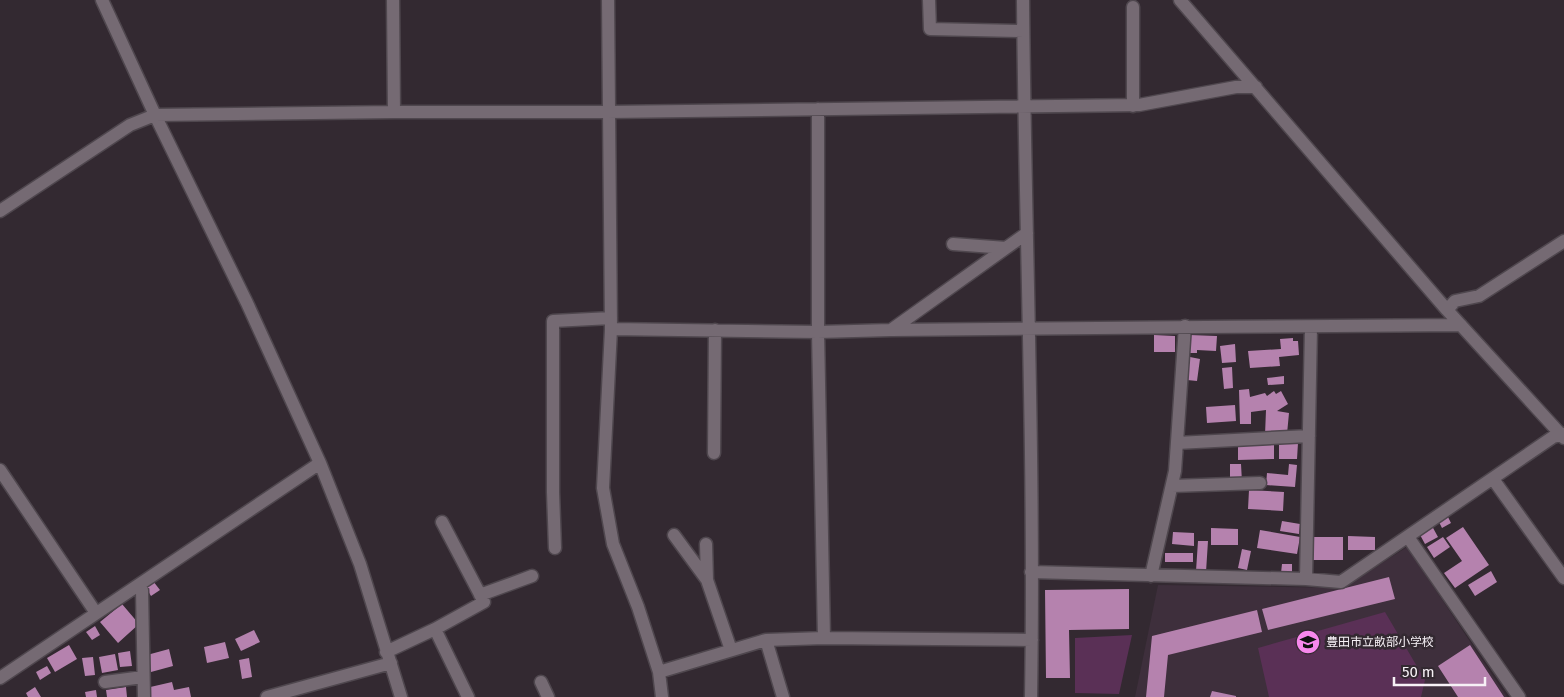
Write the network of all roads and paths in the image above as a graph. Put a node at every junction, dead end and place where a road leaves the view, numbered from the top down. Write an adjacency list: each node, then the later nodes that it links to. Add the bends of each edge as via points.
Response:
1 (102, 0): 15 (street)
2 (393, 0): 13 (street)
3 (608, 0): 14 (street)
4 (930, 0): 8 (street, via 930,29)
5 (1023, 0): 8 (street)
6 (1180, 0): 9 (street)
7 (1133, 7): 11 (street)
8 (1023, 31): 10 (street)
9 (1256, 87): 11 (street, via 1236,87); 21 (street)
10 (1024, 106): 11 (street); 12 (street); 17 (street)
11 (1133, 106)
12 (818, 109): 14 (street); 29 (street)
13 (394, 112): 14 (street); 15 (street)
14 (609, 112): 22 (street)
15 (155, 115): 16 (street, via 130,124); 34 (street, via 247,303)
16 (0, 211)
17 (1027, 234): 20 (street); 26 (street)
18 (1564, 241): 21 (street, via 1479,296 1455,301)
19 (954, 244): 20 (street)
20 (1006, 248): 28 (street)
21 (1447, 310): 23 (street)
22 (611, 323): 27 (street); 43 (street, via 553,321); 59 (street, via 603,488 613,544)
23 (1461, 325): 25 (street); 31 (street)
24 (1185, 326): 25 (street); 26 (street); 32 (street)
25 (1311, 327): 30 (street)
26 (1030, 328): 28 (street); 44 (street)
27 (715, 330): 29 (street); 33 (street)
28 (891, 330): 29 (street)
29 (818, 332): 54 (street)
30 (1309, 436): 32 (street); 49 (street)
31 (1563, 436): 36 (street, via 1554,437)
32 (1177, 443): 38 (street)
33 (714, 453)
34 (320, 463): 50 (street); 58 (street, via 360,564)
35 (0, 470): 52 (street)
36 (1493, 479): 41 (street); 47 (street)
37 (1260, 483): 38 (street)
38 (1172, 486): 46 (street)
39 (442, 522): 51 (street)
40 (674, 535): 48 (street)
41 (1408, 537): 49 (street, via 1341,582); 72 (street)
42 (706, 544): 48 (street)
43 (555, 548)
44 (1031, 572): 46 (street); 56 (street)
45 (532, 576): 51 (street)
46 (1151, 576): 49 (street)
47 (1564, 578)
48 (708, 580): 57 (street)
49 (1306, 580)
50 (139, 585): 52 (street); 60 (street, via 142,590)
51 (480, 595): 53 (street, via 484,602)
52 (96, 613): 61 (street)
53 (435, 629): 58 (street); 67 (street)
54 (824, 638): 55 (street); 56 (street)
55 (766, 640): 57 (street); 70 (street)
56 (1032, 640): 71 (street)
57 (731, 650): 59 (street)
58 (388, 658): 65 (street); 66 (street)
59 (659, 672): 69 (street)
60 (143, 677): 62 (street); 64 (street)
61 (0, 678)
62 (105, 682)
63 (541, 682): 68 (street)
64 (144, 697)
65 (267, 697)
66 (401, 697)
67 (468, 697)
68 (548, 697)
69 (662, 697)
70 (783, 697)
71 (1031, 697)
72 (1519, 697)

